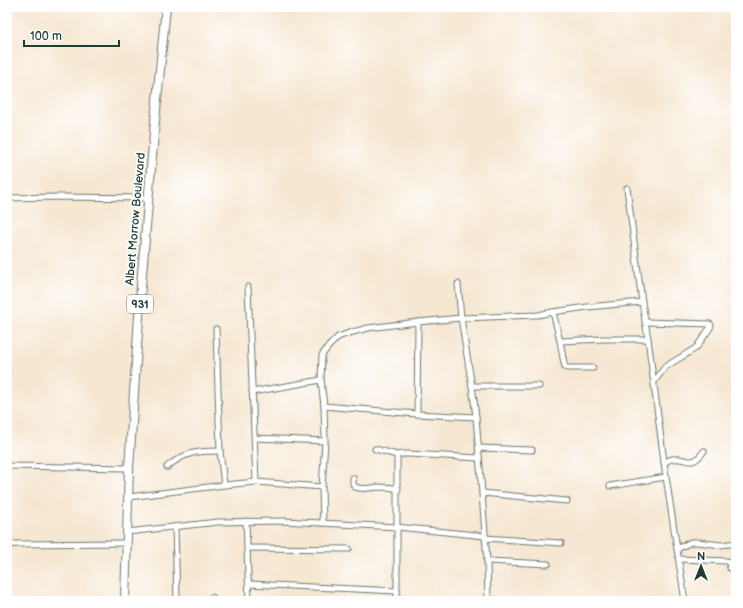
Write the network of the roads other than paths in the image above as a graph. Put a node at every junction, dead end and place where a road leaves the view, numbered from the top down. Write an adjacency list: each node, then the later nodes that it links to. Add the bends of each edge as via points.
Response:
1 (166, 7): 4 (main road, Albert Morrow Boulevard / 931)
2 (627, 188): 7 (street)
3 (7, 198): 4 (street)
4 (148, 198): 36 (main road, Albert Morrow Boulevard / 931)
5 (458, 284): 9 (street)
6 (248, 287): 20 (street)
7 (642, 302): 8 (street); 11 (street)
8 (553, 312): 9 (street, via 538,315); 14 (street)
9 (461, 318): 10 (street); 18 (street)
10 (418, 322): 16 (street, via 368,328 338,337 322,355); 22 (street)
11 (645, 322): 13 (street); 17 (street, via 711,325 696,348 665,366)
12 (216, 329): 29 (street)
13 (648, 338): 14 (street); 17 (street)
14 (560, 341): 15 (street, via 565,367)
15 (593, 368)
16 (321, 380): 20 (street); 21 (street)
17 (654, 382): 33 (street)
18 (472, 386): 19 (street); 23 (street)
19 (539, 386)
20 (252, 392): 24 (street)
21 (324, 406): 22 (street); 25 (street)
22 (417, 414): 23 (street)
23 (476, 417): 26 (street)
24 (255, 438): 25 (street); 39 (street)
25 (325, 441): 42 (street)
26 (478, 448): 28 (street); 32 (street)
27 (375, 449): 31 (street)
28 (532, 450)
29 (220, 451): 35 (street, via 195,452 182,456); 40 (street)
30 (704, 451): 33 (street, via 694,461 672,459)
31 (397, 455): 32 (street); 43 (street)
32 (479, 458): 44 (street)
33 (664, 464): 37 (street)
34 (7, 466): 36 (street)
35 (167, 467)
36 (129, 468): 45 (main road, Albert Morrow Boulevard / 931)
37 (666, 477): 41 (street); 59 (street)
38 (352, 478): 43 (street, via 353,484 358,488)
39 (256, 482): 40 (street); 42 (street)
40 (224, 485): 45 (street)
41 (610, 486)
42 (322, 488): 48 (street)
43 (398, 489): 50 (street)
44 (482, 493): 46 (street); 52 (street)
45 (129, 496): 51 (main road, Albert Morrow Boulevard / 931)
46 (567, 501)
47 (246, 521): 48 (street); 49 (street); 57 (street)
48 (323, 523): 50 (street)
49 (175, 527): 51 (street); 68 (street)
50 (397, 527): 52 (street); 65 (street)
51 (127, 532): 53 (main road, Albert Morrow Boulevard / 931)
52 (485, 537): 54 (street); 61 (street)
53 (127, 543): 56 (street); 67 (main road, Albert Morrow Boulevard / 931)
54 (561, 543)
55 (736, 543): 59 (street, via 721,545 691,542)
56 (7, 545)
57 (248, 548): 58 (street); 64 (street)
58 (349, 549)
59 (677, 549): 60 (street)
60 (678, 559): 63 (street, via 727,561); 72 (street)
61 (487, 561): 62 (street); 66 (street)
62 (548, 564)
63 (730, 568)
64 (249, 584): 65 (street); 69 (street)
65 (397, 591): 70 (street)
66 (488, 600): 71 (street)
67 (125, 601)
68 (177, 601)
69 (249, 601)
70 (397, 601)
71 (518, 601)
72 (685, 601)

